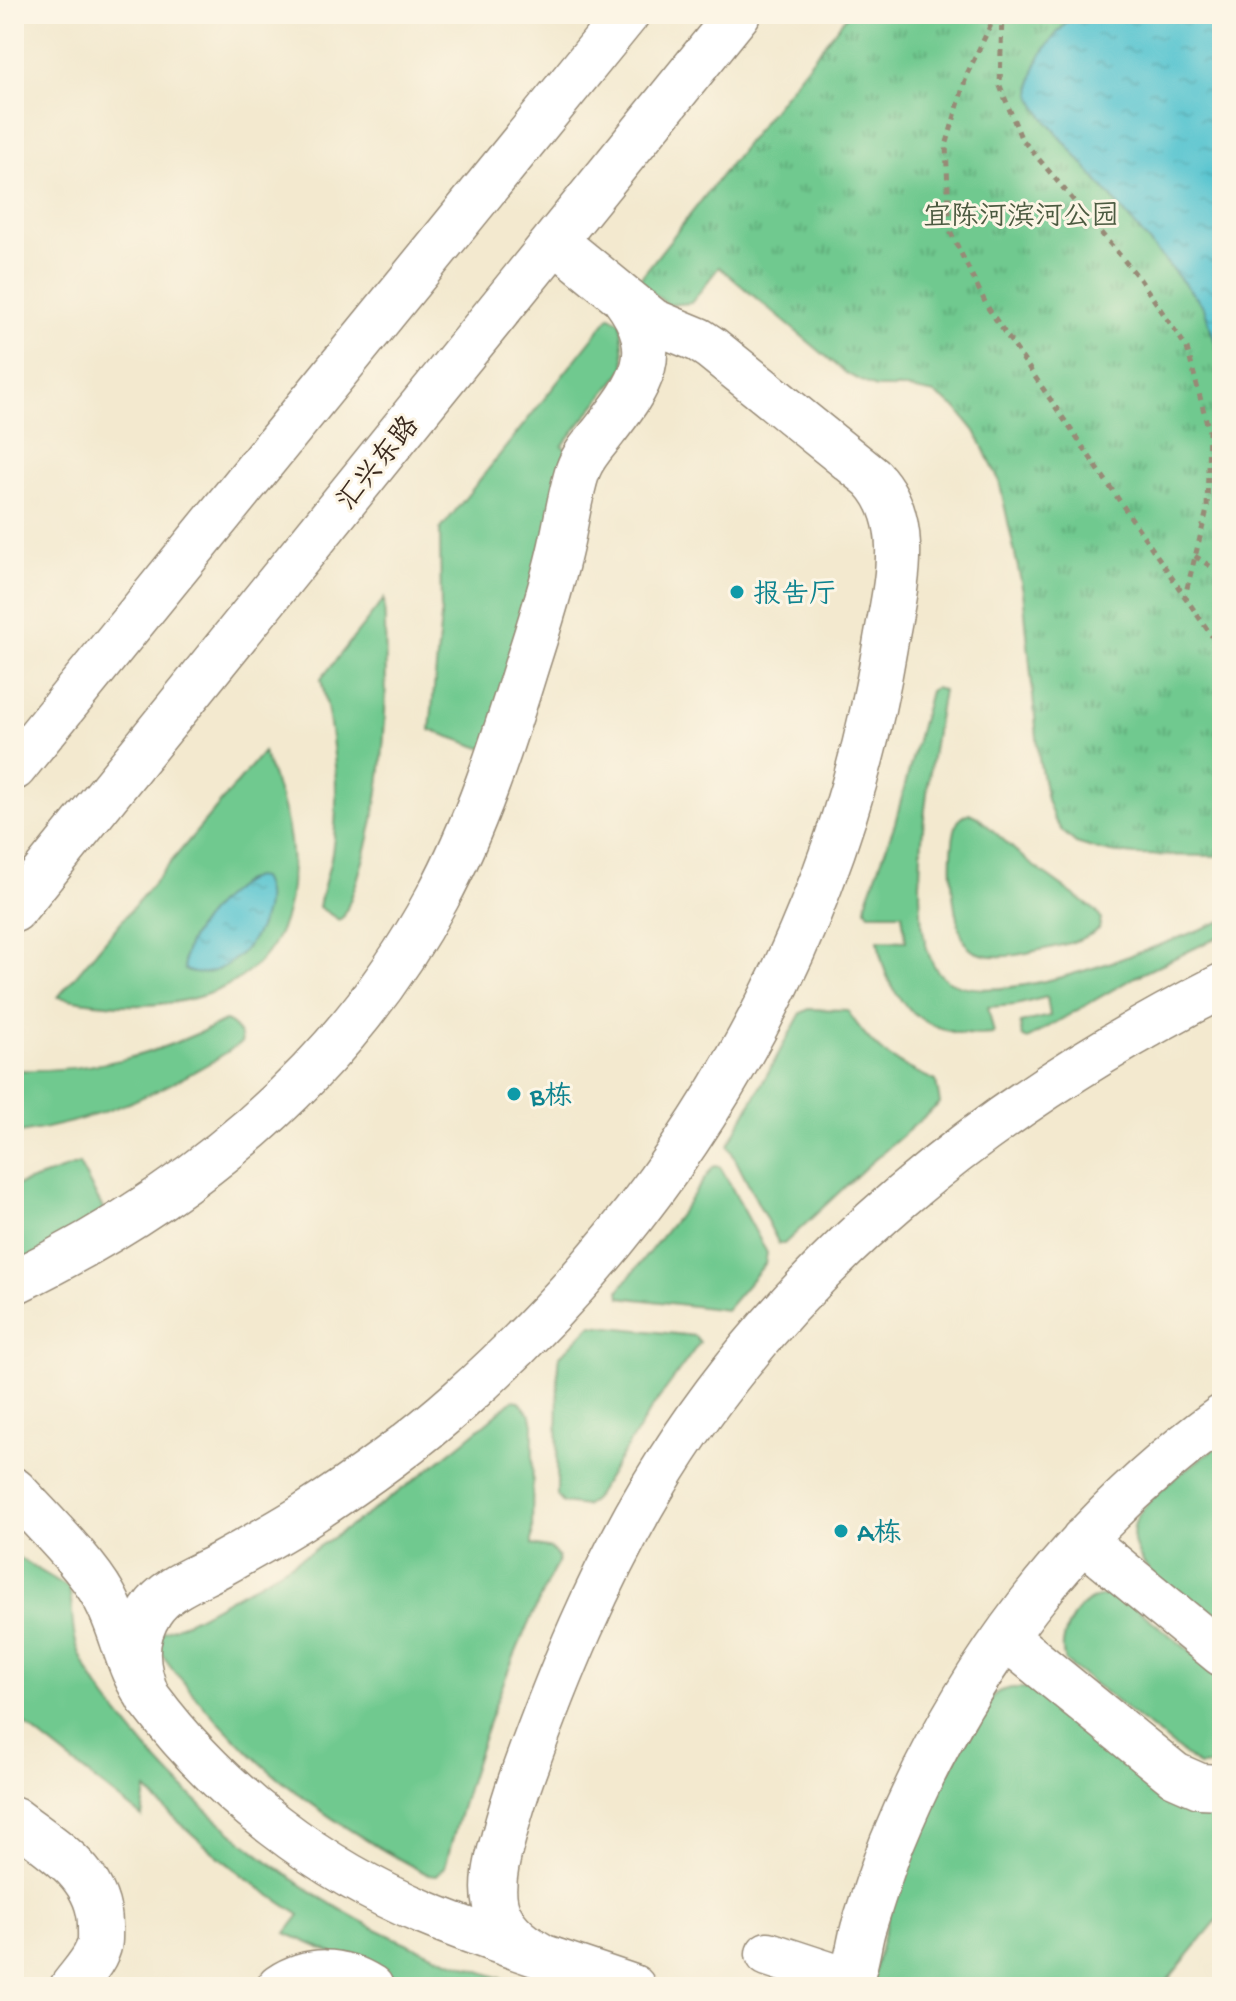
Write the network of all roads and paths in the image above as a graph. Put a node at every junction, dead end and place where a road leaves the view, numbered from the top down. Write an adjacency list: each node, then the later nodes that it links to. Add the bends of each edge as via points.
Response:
1 (627, 14): 12 (main road)
2 (738, 14): 4 (main road, 汇兴东路)
3 (999, 14): 8 (path, via 1000,86 1021,138 1139,278 1187,348 1209,431 1207,510); 10 (path, via 967,74 946,146 950,231 988,308)
4 (555, 241): 5 (main road); 13 (main road, 汇兴东路)
5 (624, 298): 6 (main road, via 653,321 699,340); 7 (main road, via 637,315 646,347 645,366)
6 (740, 372): 7 (main road, via 703,361 674,364); 20 (main road, via 872,478 885,492 898,527 887,630 862,753 834,848 776,987 720,1093 651,1194 588,1273 518,1346 391,1457 299,1519)
7 (632, 395): 15 (main road, via 582,462 543,616 472,821 438,896 388,978 307,1077 239,1141 122,1222)
8 (1195, 556): 9 (path); 10 (path)
9 (1222, 574)
10 (1185, 597): 11 (path)
11 (1222, 651)
12 (14, 768)
13 (14, 910)
14 (1222, 986): 26 (main road, via 1104,1051 970,1141 879,1214 776,1318 693,1425 601,1583 515,1796)
15 (14, 1282)
16 (1222, 1417): 18 (main road, via 1147,1477)
17 (14, 1490): 19 (main road)
18 (1083, 1540): 21 (main road); 22 (main road)
19 (86, 1571): 20 (main road, via 103,1584 136,1593); 23 (main road, via 108,1602 131,1668)
20 (177, 1587): 23 (main road, via 152,1609 139,1640 139,1676)
21 (1005, 1637): 24 (main road, via 1175,1775 1200,1786); 30 (main road, via 960,1704 913,1796 876,1888)
22 (1222, 1654)
23 (148, 1698): 27 (main road, via 251,1806 321,1856)
24 (1222, 1787)
25 (14, 1819): 31 (main road, via 72,1864 96,1896 100,1944)
26 (499, 1854): 27 (main road, via 465,1892 435,1903); 28 (main road, via 493,1875 497,1909 510,1932)
27 (395, 1899): 28 (main road)
28 (539, 1954): 34 (main road)
29 (768, 1954): 30 (main road)
30 (848, 1984)
31 (72, 1987)
32 (279, 1987): 33 (main road, via 302,1974 319,1972 350,1975)
33 (371, 1987)
34 (633, 1987)

